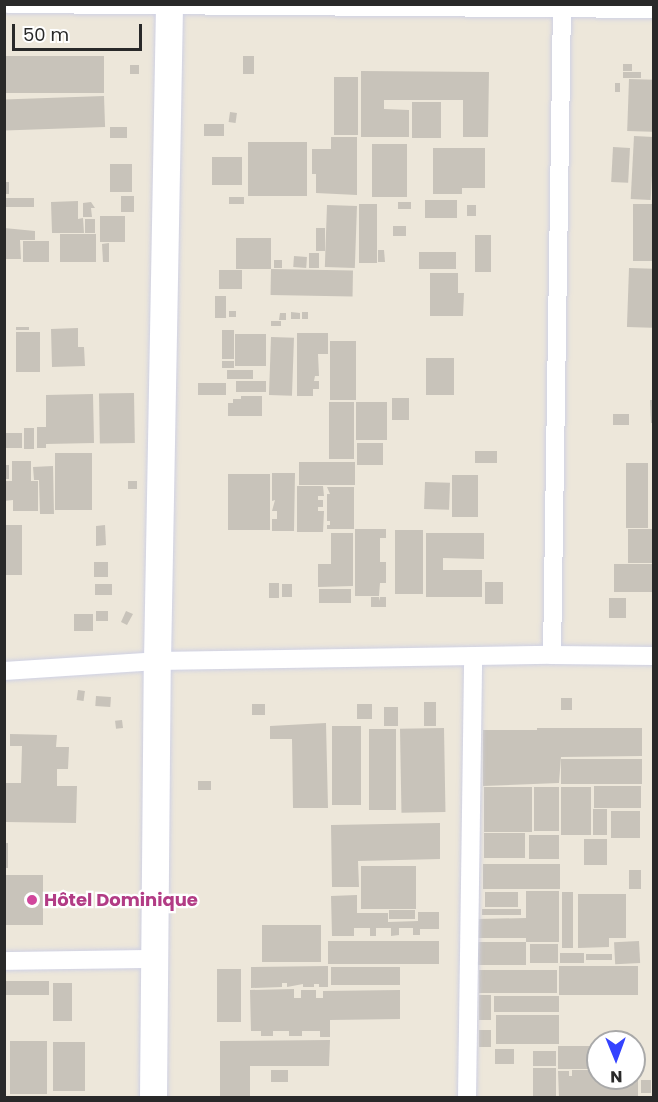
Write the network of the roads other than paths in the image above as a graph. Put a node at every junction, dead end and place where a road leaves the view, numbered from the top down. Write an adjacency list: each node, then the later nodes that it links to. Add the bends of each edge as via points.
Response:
1 (8, 4): 2 (street)
2 (169, 6): 3 (street); 8 (street)
3 (562, 7): 4 (street); 5 (street)
4 (654, 9)
5 (552, 655): 6 (street); 7 (street)
6 (473, 656): 8 (street); 13 (street)
7 (654, 656)
8 (157, 661): 9 (street); 10 (street)
9 (4, 671)
10 (154, 959): 11 (street); 12 (street)
11 (4, 961)
12 (153, 1098)
13 (467, 1098)

